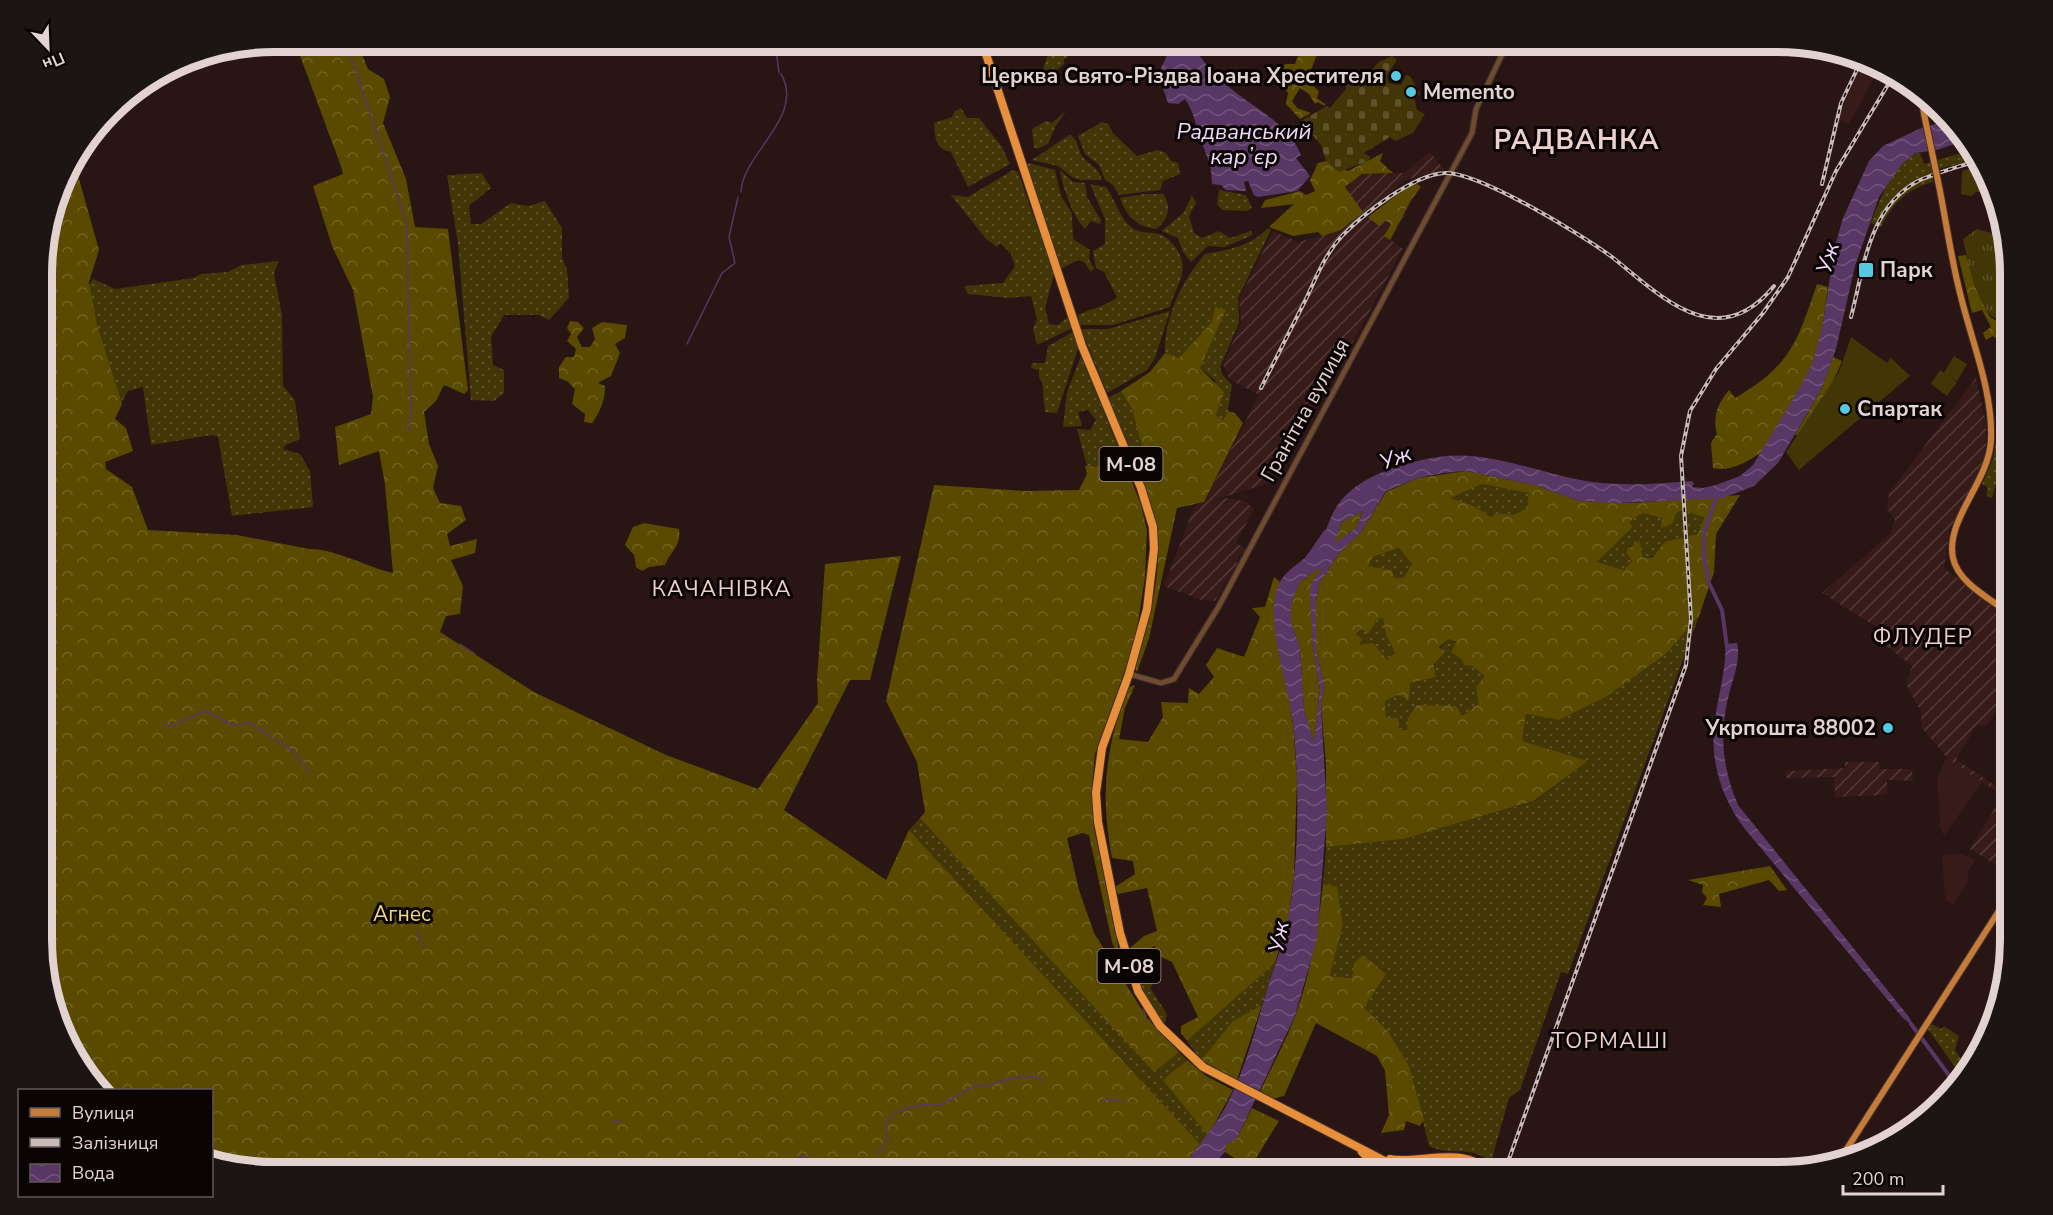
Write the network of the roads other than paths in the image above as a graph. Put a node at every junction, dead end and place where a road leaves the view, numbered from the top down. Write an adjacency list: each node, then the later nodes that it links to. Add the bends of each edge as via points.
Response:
1 (985, 52): 5 (highway, М-08, via 1082,346 1150,517 1154,549 1151,583)
2 (1503, 52): 5 (street, Гранітна вулиця, via 1476,109 1472,133 1247,555 1174,679 1161,683)
3 (1923, 106): 4 (main road, bridge, via 1960,294 1989,410 1991,440 1982,477 1955,530 1953,557 1962,577)
4 (2000, 606)
5 (1129, 674): 7 (highway, М-08, via 1102,748 1096,793 1098,822 1132,976 1151,1016 1183,1050 1221,1078)
6 (2000, 908): 8 (main road)
7 (1352, 1144): 9 (highway, М-08); 10 (highway)
8 (1844, 1153)
9 (1377, 1156): 11 (highway, М-08); 12 (highway, via 1406,1161 1467,1158)
10 (1371, 1162)
11 (1389, 1162)
12 (1476, 1162)

